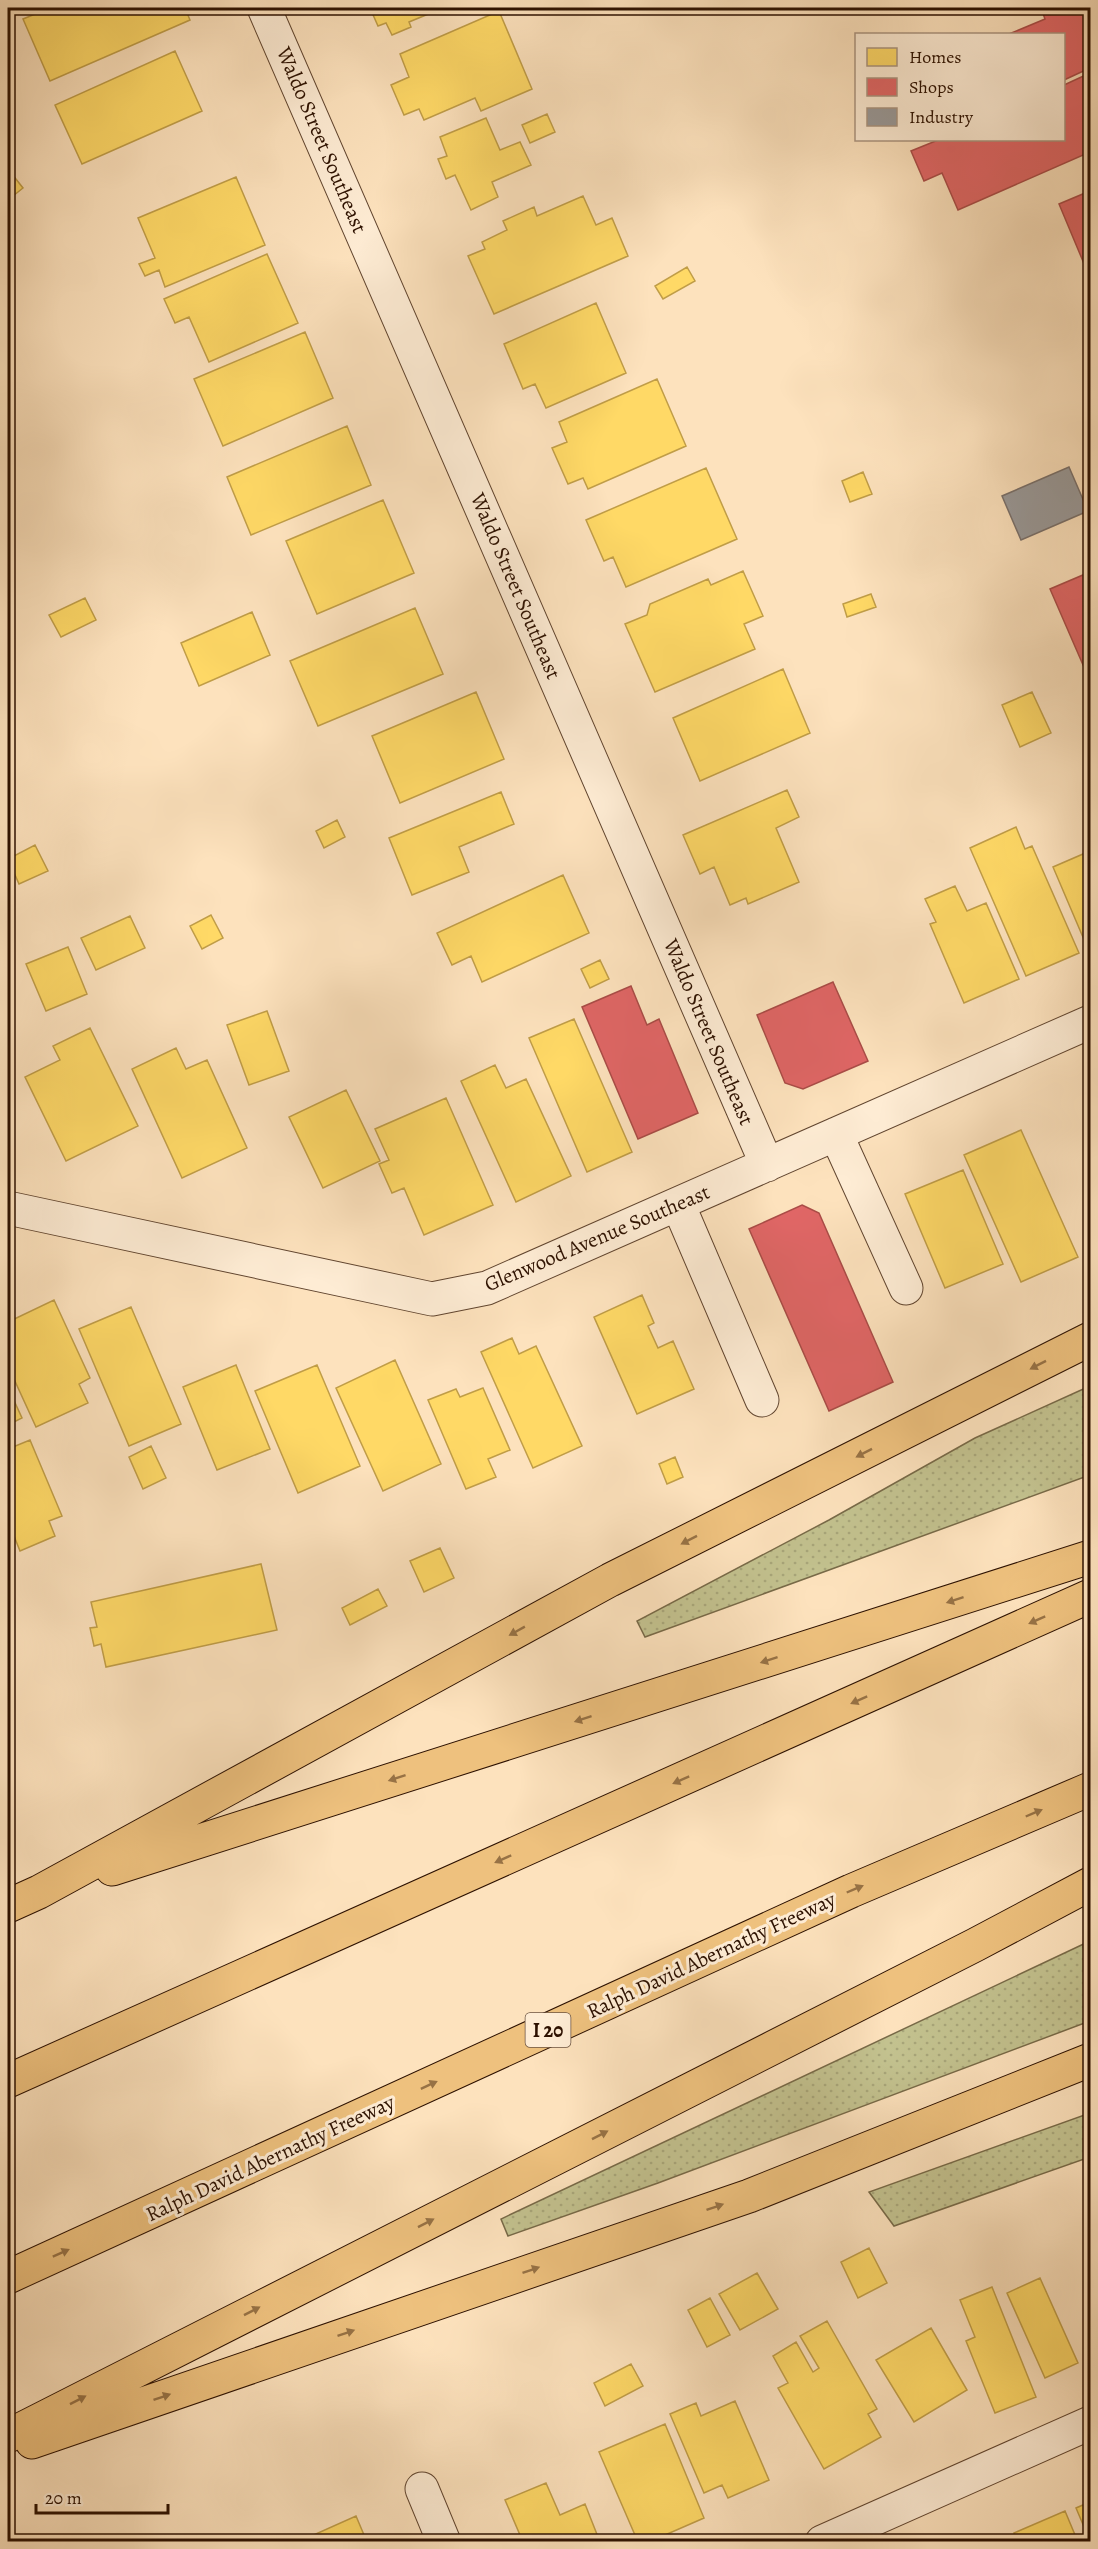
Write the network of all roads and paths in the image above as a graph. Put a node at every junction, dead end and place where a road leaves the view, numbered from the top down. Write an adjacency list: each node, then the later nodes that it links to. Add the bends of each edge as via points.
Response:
1 (264, 8): 4 (street, Waldo Street Southeast)
2 (1090, 1023): 3 (street, Glenwood Avenue Southeast)
3 (836, 1134): 4 (street, Glenwood Avenue Southeast); 7 (street)
4 (767, 1165): 5 (street, Glenwood Avenue Southeast)
5 (678, 1204): 6 (street, Glenwood Avenue Southeast, via 487,1288 432,1299); 9 (street)
6 (8, 1208)
7 (906, 1288)
8 (1090, 1339): 14 (highway, one-way to 14, via 610,1580)
9 (762, 1400)
10 (1090, 1557): 14 (highway, one-way to 14)
11 (1090, 1596): 17 (highway, one-way to 17)
12 (1090, 1789): 18 (highway, Ralph David Abernathy Freeway / I 20, one-way to 12, via 851,1891)
13 (1090, 1884): 20 (highway, one-way to 13)
14 (39, 1892): 15 (highway)
15 (8, 1906)
16 (1090, 2060): 21 (highway, one-way to 16, via 749,2196)
17 (8, 2081)
18 (8, 2277)
19 (1090, 2423): 24 (street)
20 (8, 2436)
21 (8, 2451)
22 (422, 2489): 23 (street)
23 (444, 2541)
24 (822, 2541)

